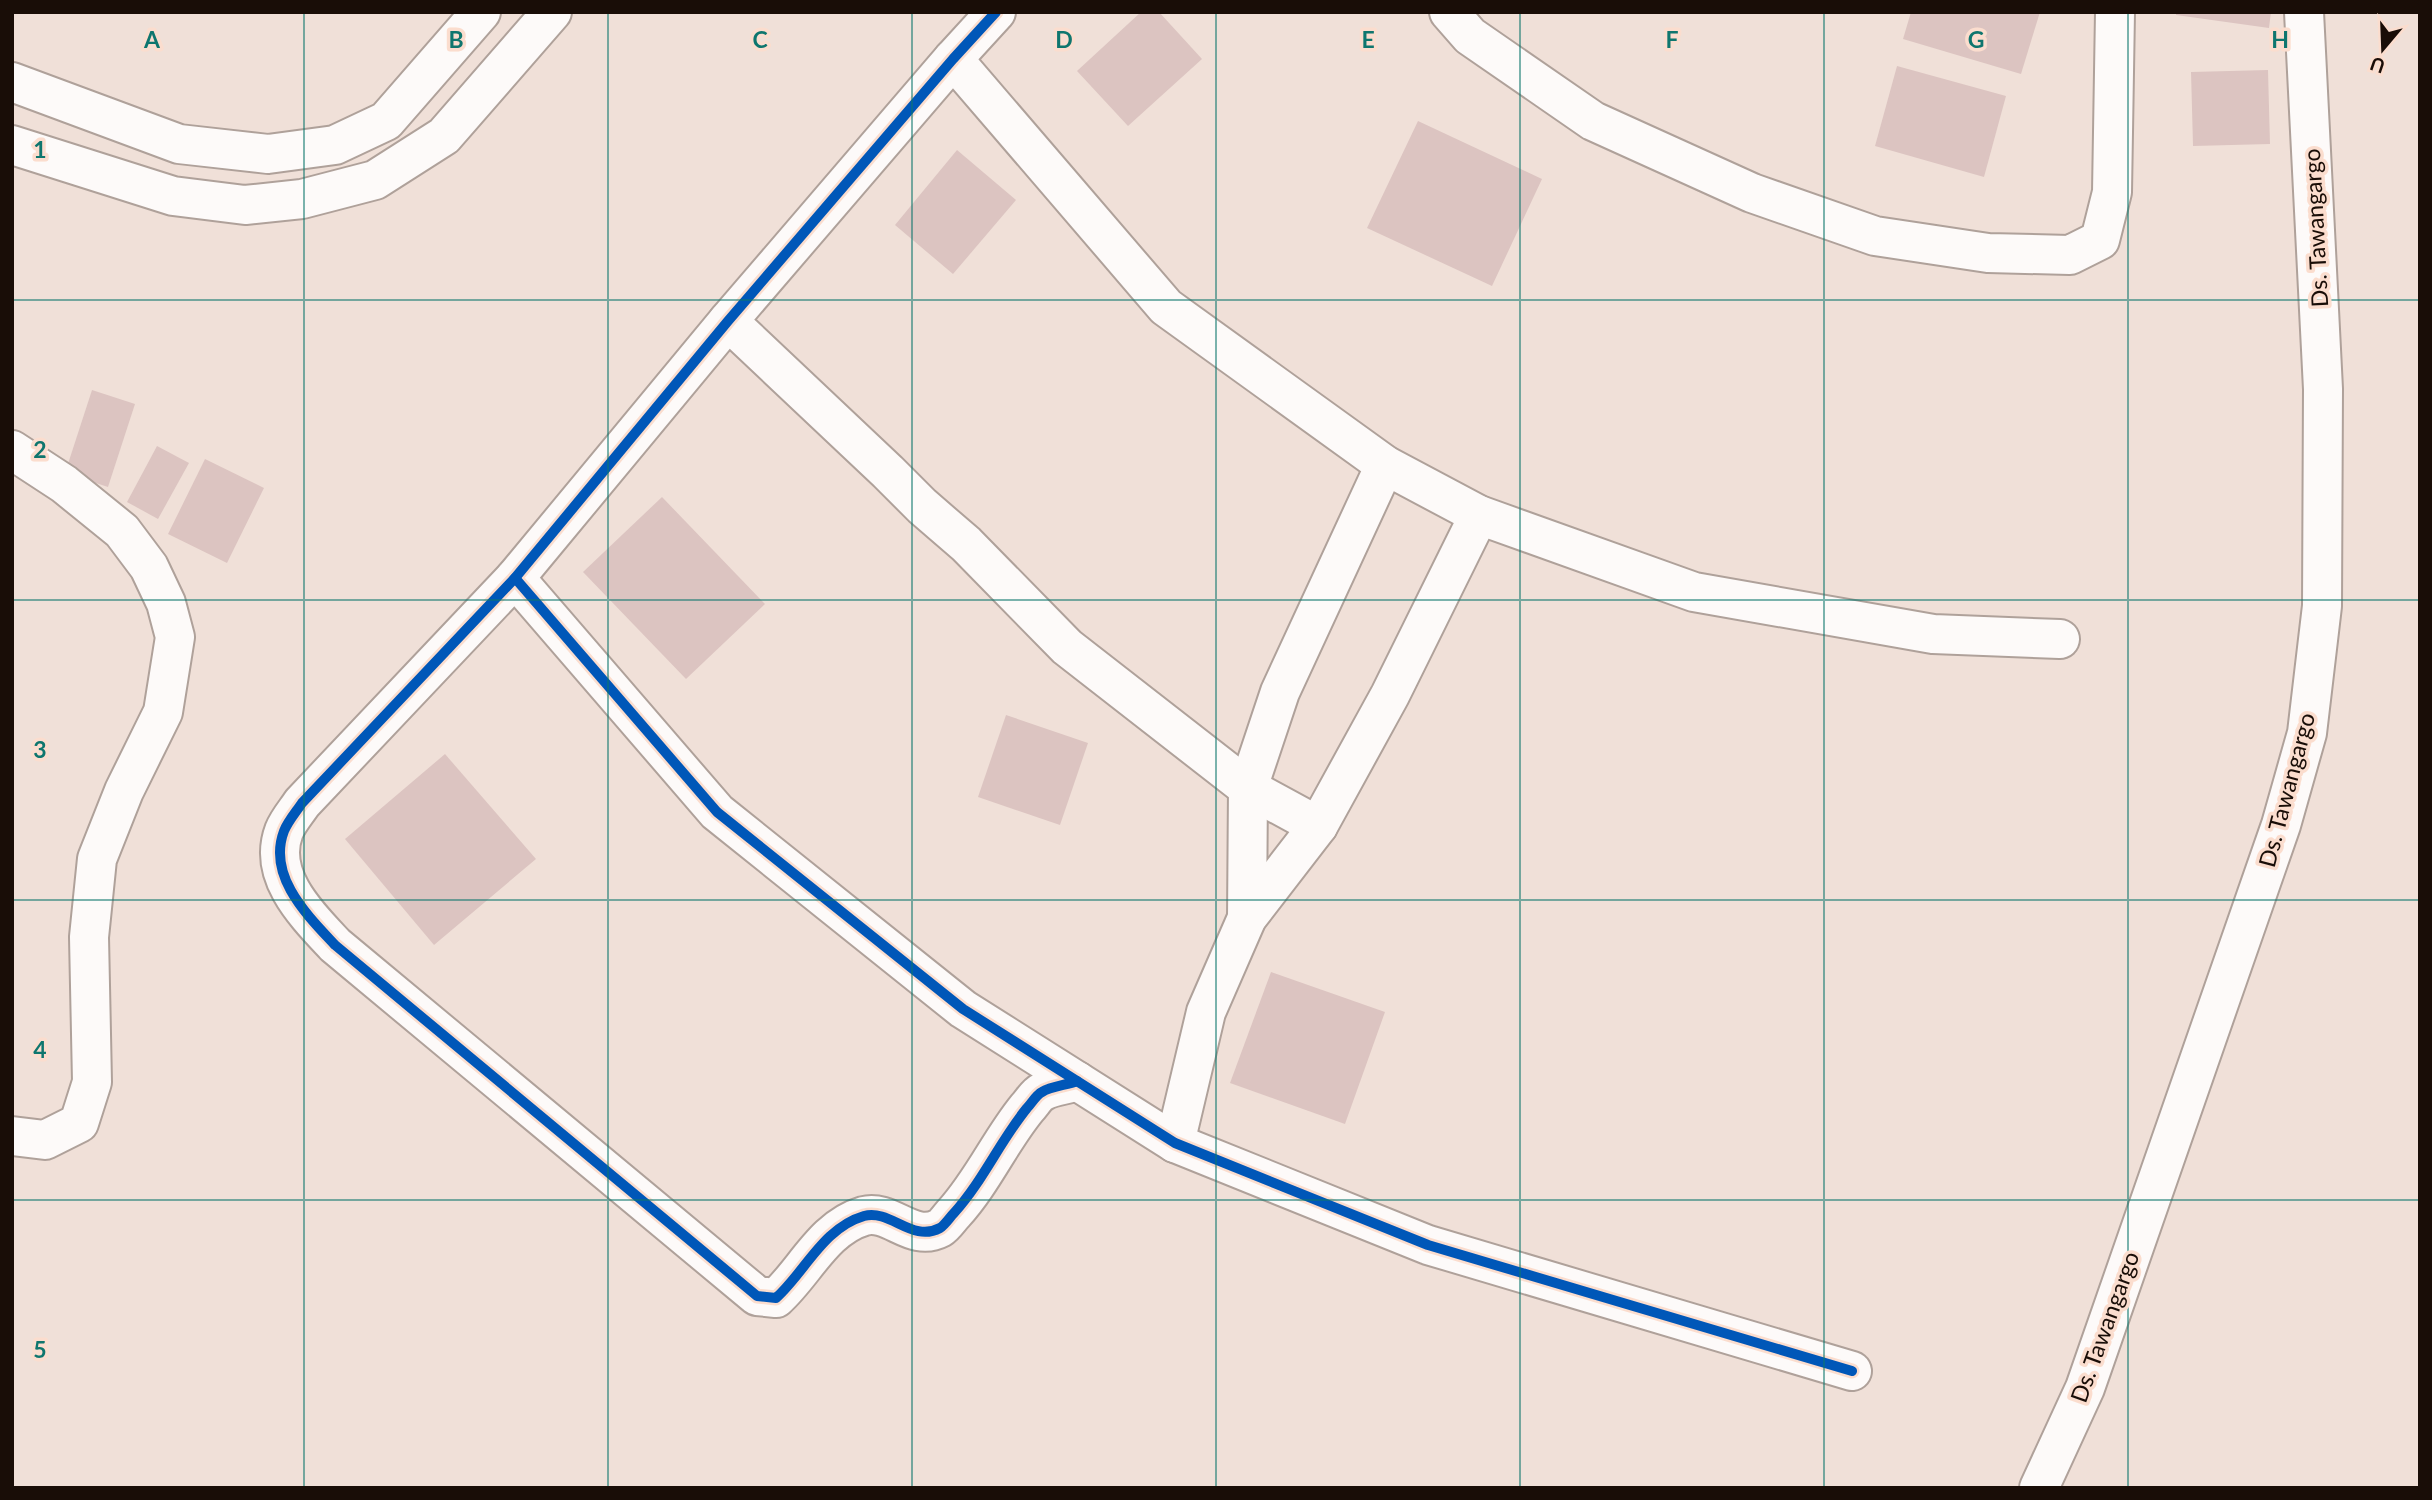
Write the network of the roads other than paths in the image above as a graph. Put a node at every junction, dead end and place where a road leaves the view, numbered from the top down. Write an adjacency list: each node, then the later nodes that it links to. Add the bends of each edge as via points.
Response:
1 (481, 12): 8 (street, via 386,121 335,145 268,153 179,144)
2 (552, 12): 9 (street, via 444,136 375,180 302,199 245,205 173,197)
3 (996, 12): 7 (street)
4 (1449, 12): 5 (street, via 1470,36 1593,121 1752,193 1875,236 1988,253 2070,255 2100,240 2112,192)
5 (2115, 12)
6 (2304, 12): 23 (street, Ds. Tawangargo, via 2323,389 2322,606 2307,733 2281,825 2085,1388)
7 (953, 59): 10 (street); 12 (street, via 1166,307)
8 (12, 82)
9 (12, 145)
10 (728, 321): 14 (street); 16 (street, via 966,544 1067,647)
11 (12, 450): 20 (street, via 122,531 149,567 175,637 163,712 97,859 89,937 92,1082 79,1123 46,1140)
12 (1385, 465): 13 (street); 16 (street, via 1280,692)
13 (1479, 515): 15 (street, via 1694,592 1933,634); 17 (street, via 1390,695)
14 (515, 578): 19 (street, via 717,812 963,1009); 19 (street, via 302,803 284,830 280,871 305,912 335,945 757,1296 776,1298 841,1228 866,1216 885,1216 905,1228 941,1228 970,1195 1020,1116 1041,1092)
15 (2060, 639)
16 (1248, 788): 17 (street); 18 (street)
17 (1318, 826): 18 (street)
18 (1247, 918): 21 (street, via 1206,1012)
19 (1077, 1082): 21 (street)
20 (12, 1136)
21 (1175, 1143): 22 (street, via 1427,1245)
22 (1852, 1371)
23 (2039, 1488)

